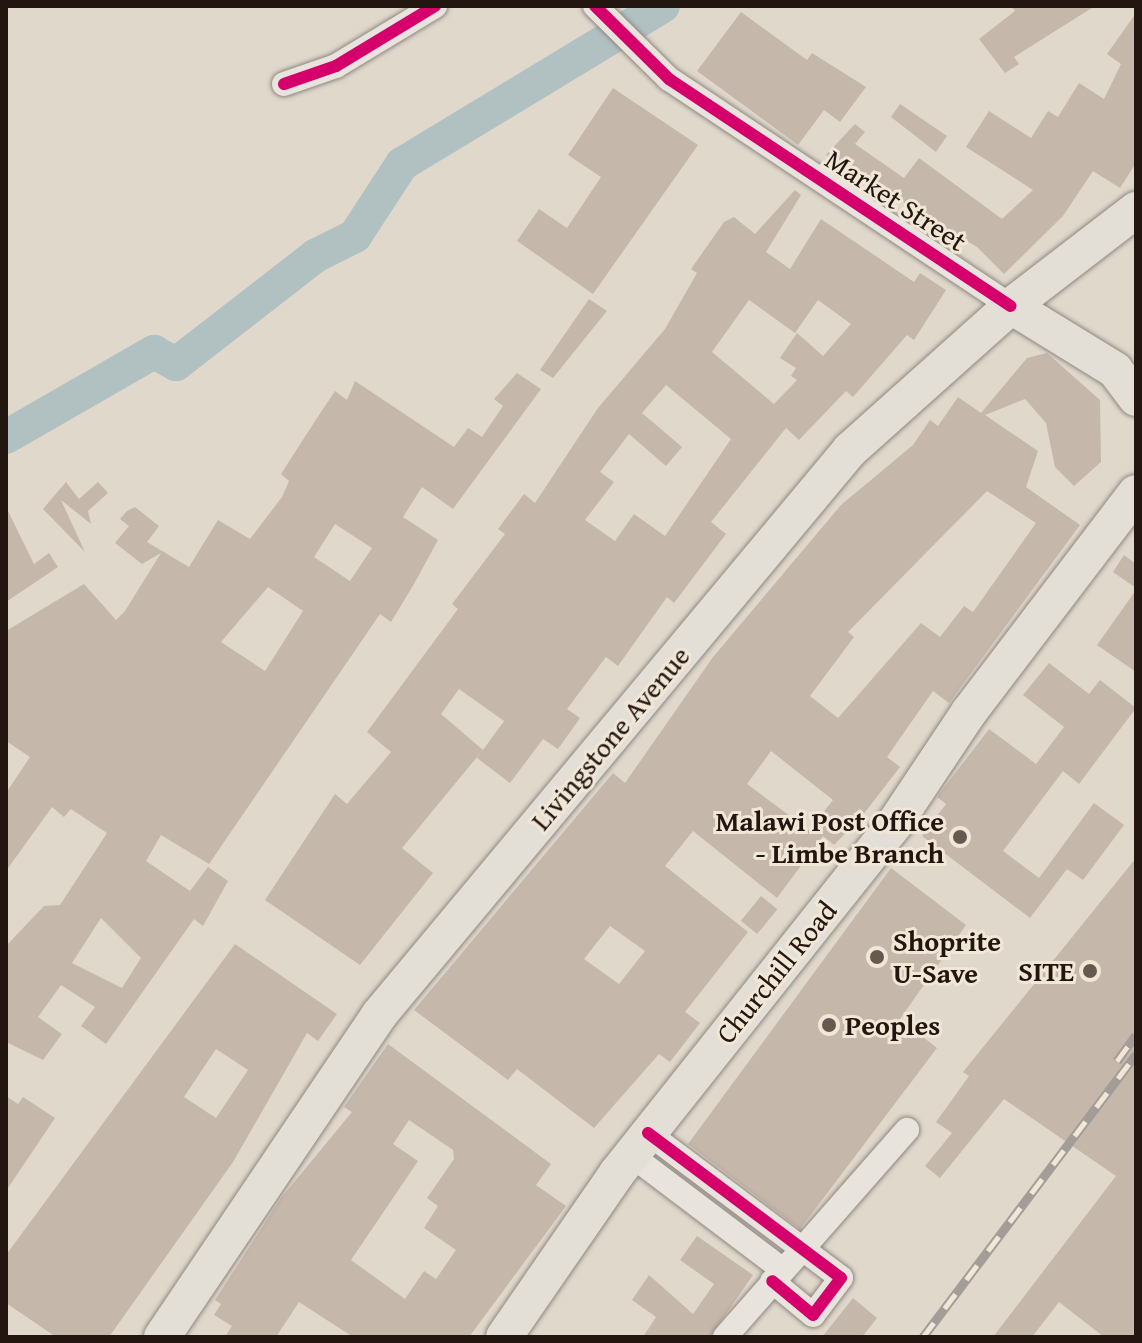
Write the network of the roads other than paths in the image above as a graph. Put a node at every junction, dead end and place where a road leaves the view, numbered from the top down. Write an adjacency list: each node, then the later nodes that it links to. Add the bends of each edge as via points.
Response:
1 (435, 6): 3 (street, via 336,66)
2 (595, 6): 5 (street, Market Street, via 669,79)
3 (284, 84)
4 (1132, 219): 5 (highway, Livingstone Avenue)
5 (1011, 306): 6 (highway); 14 (highway, Livingstone Avenue, via 850,450 379,1015)
6 (1129, 378)
7 (1136, 493): 9 (highway, Churchill Road, via 969,712 895,823)
8 (907, 1130): 12 (street)
9 (639, 1144): 10 (street); 11 (street); 15 (highway, Churchill Road)
10 (732, 1194): 11 (street); 12 (street)
11 (714, 1218): 13 (street)
12 (803, 1247): 13 (street); 13 (street, via 841,1278 813,1315)
13 (777, 1275): 16 (street)
14 (162, 1337)
15 (504, 1337)
16 (725, 1337)

